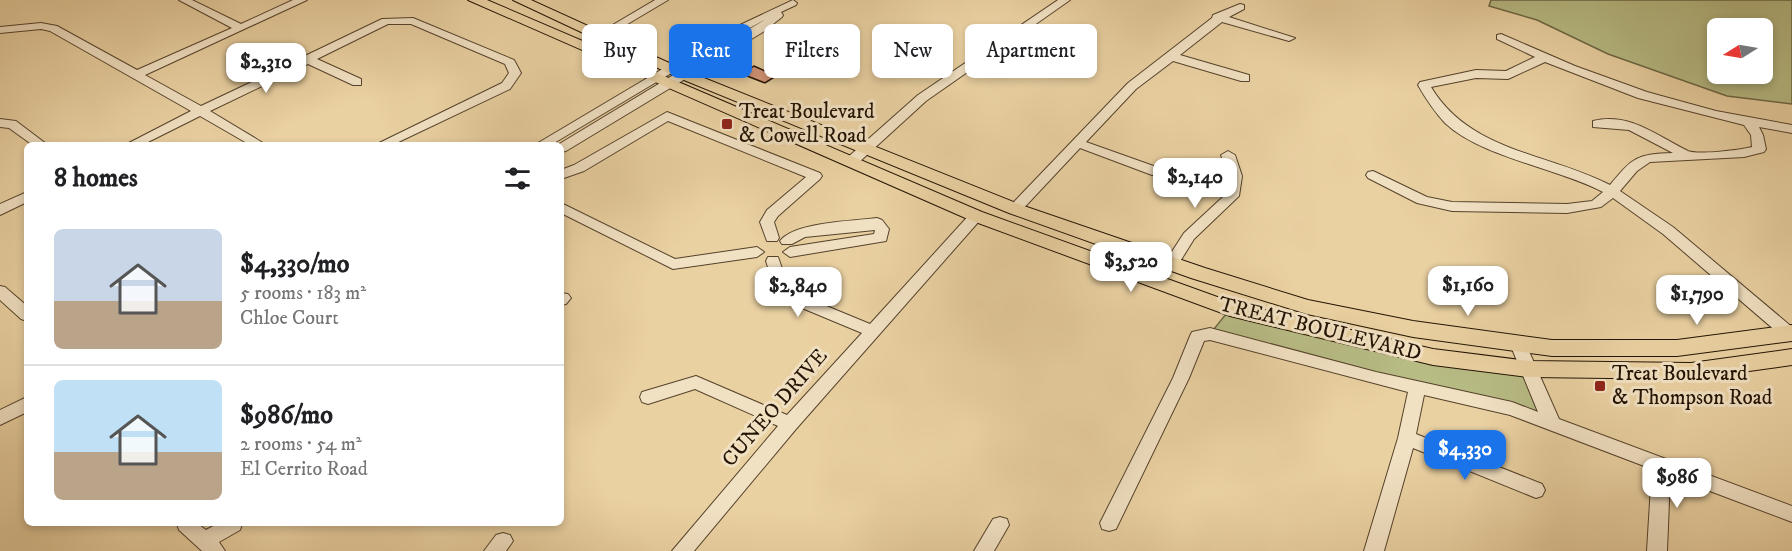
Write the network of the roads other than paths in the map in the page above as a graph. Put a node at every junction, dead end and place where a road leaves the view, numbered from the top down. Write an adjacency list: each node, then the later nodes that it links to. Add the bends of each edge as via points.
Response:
1 (184, 0): 11 (street)
2 (302, 0): 11 (street)
3 (475, 0): 21 (main road, TREAT BOULEVARD)
4 (520, 0): 12 (main road, TREAT BOULEVARD)
5 (663, 0): 10 (street)
6 (1065, 0): 39 (street, via 922,98)
7 (794, 1): 14 (street)
8 (1240, 7): 9 (street)
9 (1217, 17): 16 (street); 17 (street)
10 (621, 24)
11 (241, 28): 20 (street)
12 (582, 28)
13 (0, 30): 20 (street, via 53,28)
14 (752, 34)
15 (1502, 37): 19 (street)
16 (1289, 38)
17 (1173, 57): 25 (street); 37 (street, via 1132,86)
18 (305, 58): 26 (street); 27 (street); 35 (street, via 376,24 396,20 413,21 510,62 515,73 506,86)
19 (1543, 58): 30 (street, via 1653,100); 45 (street, via 1508,75 1476,74 1424,85 1429,96 1464,132 1488,146)
20 (138, 74): 27 (street)
21 (669, 76)
22 (669, 77): 36 (street)
23 (669, 77): 38 (street)
24 (675, 78): 39 (main road, TREAT BOULEVARD)
25 (1245, 78)
26 (357, 82)
27 (200, 111): 33 (street); 34 (street)
28 (0, 123): 32 (street, via 12,124)
29 (1597, 124): 41 (street, via 1613,122 1650,133)
30 (1750, 124): 31 (street); 41 (street, via 1759,148 1744,153)
31 (1792, 129)
32 (37, 142)
33 (137, 142)
34 (255, 142)
35 (387, 142)
36 (546, 142)
37 (1078, 142): 42 (street); 48 (street)
38 (564, 146)
39 (859, 155): 48 (main road, TREAT BOULEVARD); 50 (main road, TREAT BOULEVARD)
40 (1228, 155): 55 (street, via 1235,176 1232,196 1189,237)
41 (1687, 156): 45 (street, via 1647,158 1634,163)
42 (1157, 172)
43 (564, 174): 51 (street, via 667,116 815,177 772,213 767,222)
44 (1373, 175): 45 (street, via 1408,194 1440,205 1557,209 1596,204)
45 (1612, 189): 59 (street, via 1645,211)
46 (24, 198): 49 (street)
47 (564, 209): 53 (street, via 674,264)
48 (1015, 209): 55 (main road, TREAT BOULEVARD)
49 (0, 210)
50 (976, 216): 58 (street, CUNEO DRIVE); 63 (main road, TREAT BOULEVARD, via 1230,309 1433,357)
51 (772, 238): 52 (street); 53 (street, via 762,242)
52 (789, 247): 52 (street, via 881,238 882,229 877,223 802,233); 54 (street, via 784,258)
53 (757, 252): 54 (street, via 763,259)
54 (773, 261): 58 (street, via 783,294)
55 (1171, 264): 60 (main road, TREAT BOULEVARD, via 1307,307 1413,329)
56 (0, 291): 57 (street)
57 (24, 311)
58 (872, 331): 68 (street, CUNEO DRIVE)
59 (1792, 336): 60 (main road, TREAT BOULEVARD, via 1677,348 1552,348); 62 (main road, via 1783,349 1732,356)
60 (1518, 344): 63 (street)
61 (1792, 357): 62 (main road, TREAT BOULEVARD)
62 (1716, 368): 63 (main road, TREAT BOULEVARD)
63 (1529, 369): 69 (street)
64 (1417, 388): 69 (street, via 1512,409); 70 (street); 74 (street, via 1210,334 1198,336)
65 (648, 397): 68 (street, via 696,382)
66 (24, 406): 67 (street)
67 (0, 418)
68 (790, 424): 79 (street, CUNEO DRIVE)
69 (1552, 424): 71 (street)
70 (1407, 438): 72 (street); 81 (street)
71 (1661, 464): 73 (street); 82 (street)
72 (1536, 490)
73 (1792, 514)
74 (1109, 523)
75 (1000, 525): 80 (street)
76 (188, 526): 78 (street)
77 (231, 526): 78 (street)
78 (210, 546)
79 (682, 551)
80 (984, 551)
81 (1374, 551)
82 (1657, 551)

